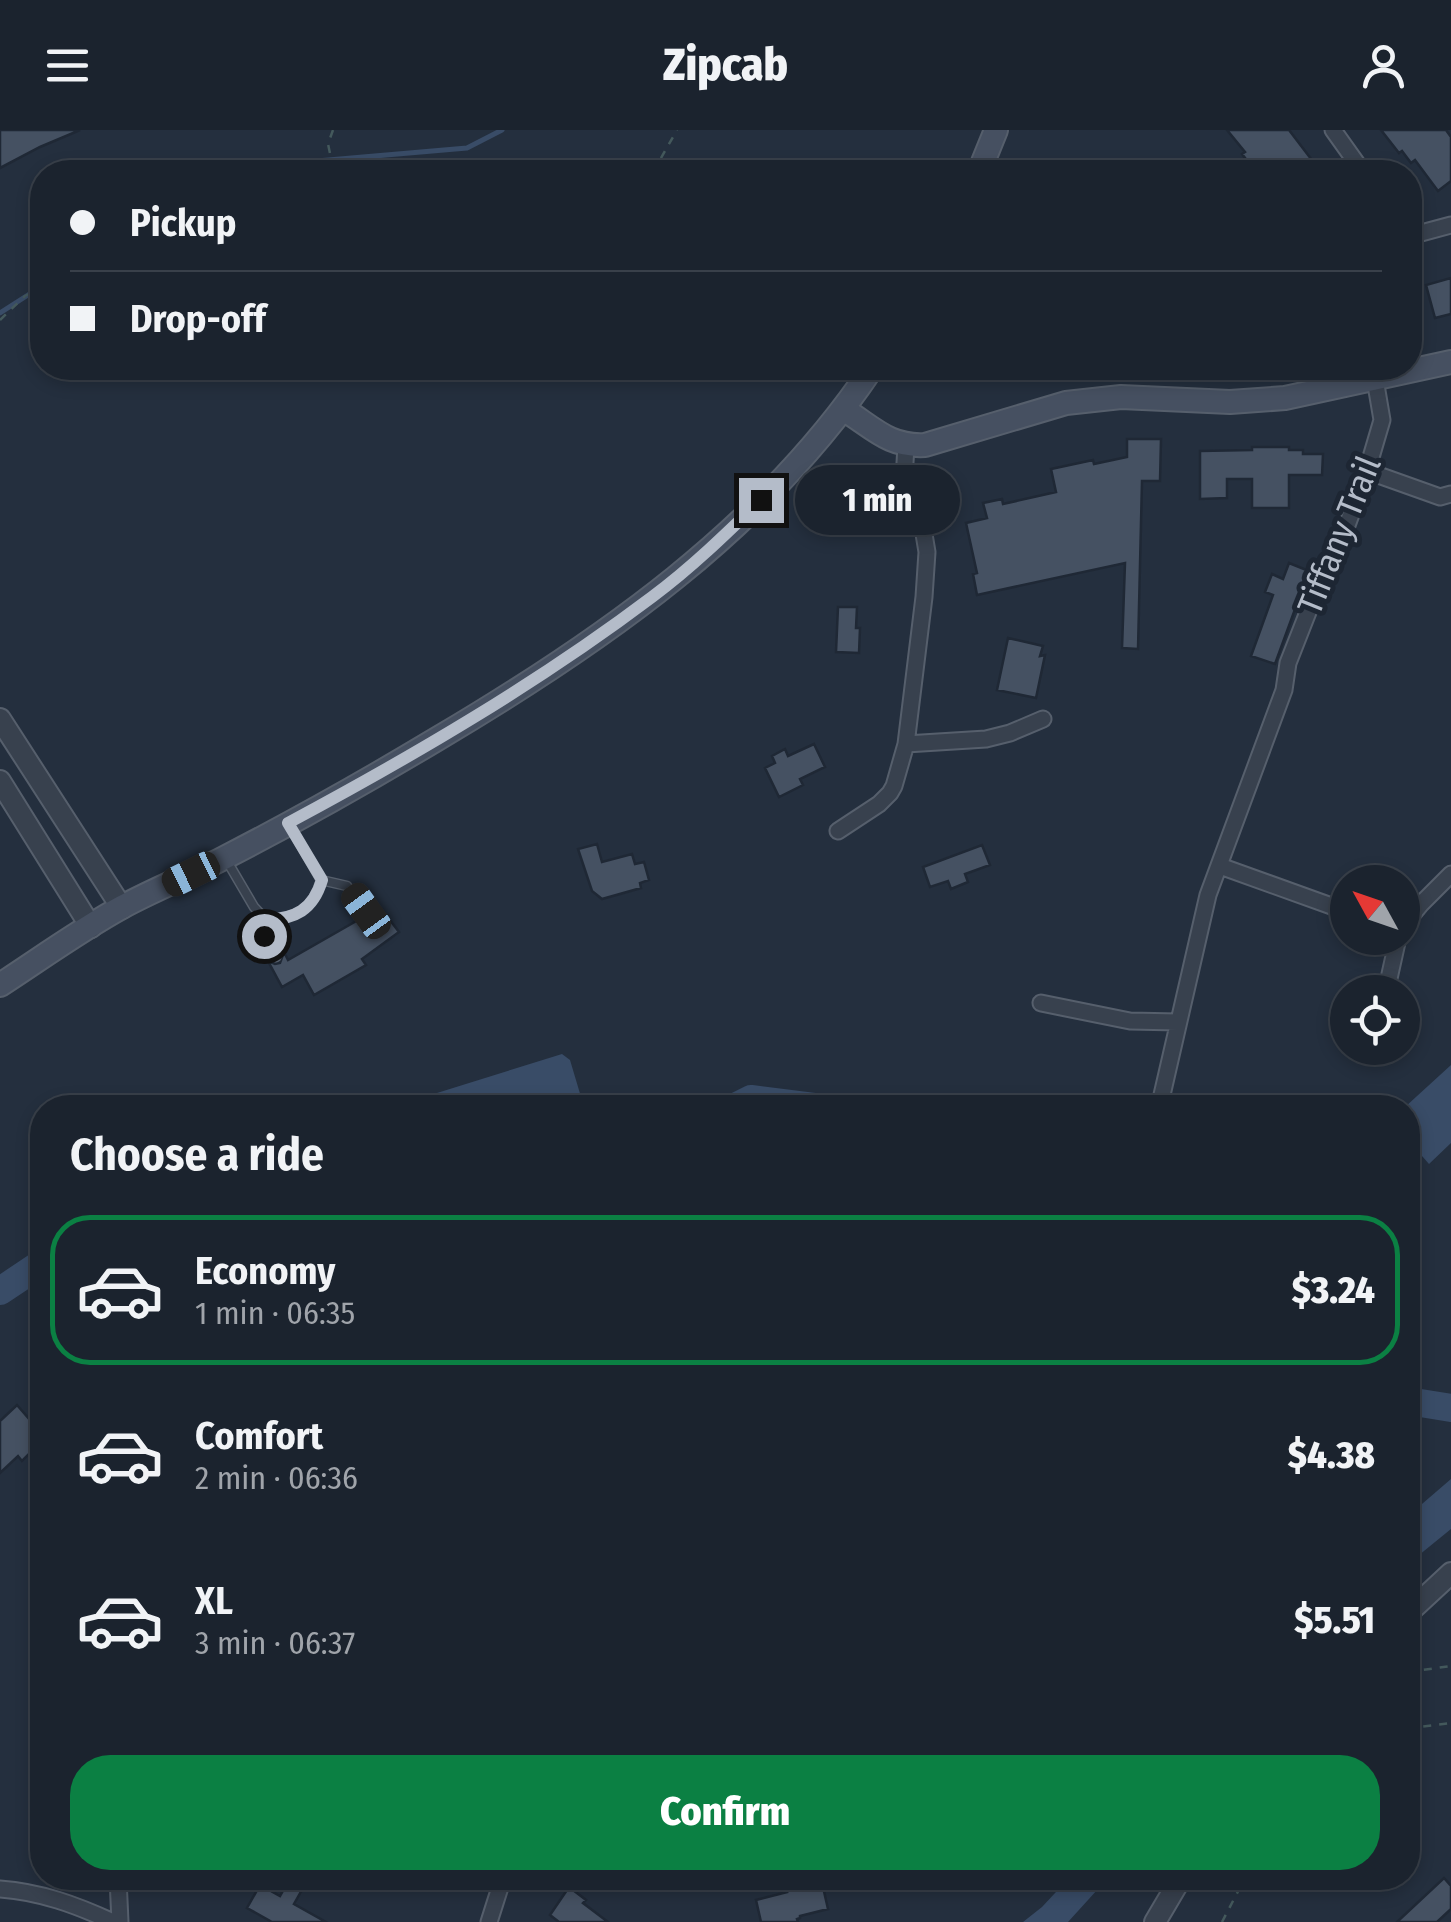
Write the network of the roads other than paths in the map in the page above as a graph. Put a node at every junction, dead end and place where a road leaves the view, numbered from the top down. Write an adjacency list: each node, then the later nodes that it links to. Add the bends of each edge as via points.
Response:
1 (996, 130): 3 (main road)
2 (1333, 130): 4 (street)
3 (985, 160)
4 (1354, 160)
5 (1451, 225): 6 (street)
6 (1422, 233)
7 (1451, 362): 8 (main road)
8 (1422, 368)
9 (864, 380): 12 (main road)
10 (1371, 380): 13 (main road, via 1267,400 1120,397 1066,403 944,441)
11 (1375, 380): 14 (street, Tiffany Trail, via 1382,420)
12 (843, 409): 13 (main road); 20 (main road, via 761,500 651,598 484,711)
13 (906, 446): 18 (street, via 904,478 927,552)
14 (1367, 471): 15 (street, via 1440,497); 23 (street, Tiffany Trail, via 1288,663)
15 (1451, 494)
16 (1043, 718): 18 (street, via 986,739)
17 (0, 719): 28 (street)
18 (906, 744): 21 (street, via 890,793)
19 (0, 781): 31 (street)
20 (288, 823): 22 (main road); 25 (lane)
21 (838, 831)
22 (225, 858): 28 (main road); 30 (lane)
23 (1220, 866): 27 (street); 35 (street, Tiffany Trail)
24 (1451, 874): 26 (street)
25 (322, 880): 29 (lane, via 347,886); 30 (lane, via 303,911)
26 (1420, 904)
27 (1330, 906)
28 (122, 908): 31 (main road)
29 (366, 911)
30 (266, 920): 32 (lane, via 264,936)
31 (91, 927): 33 (main road)
32 (276, 956)
33 (0, 985)
34 (1041, 1004): 35 (street, via 1130,1021)
35 (1178, 1022): 36 (street, Tiffany Trail)
36 (1162, 1095)
37 (1451, 1573): 38 (street)
38 (1420, 1602)
39 (0, 1888): 43 (street, via 68,1902)
40 (118, 1890): 43 (street)
41 (500, 1890): 44 (street)
42 (1174, 1890): 45 (street)
43 (117, 1922)
44 (490, 1922)
45 (1154, 1922)

